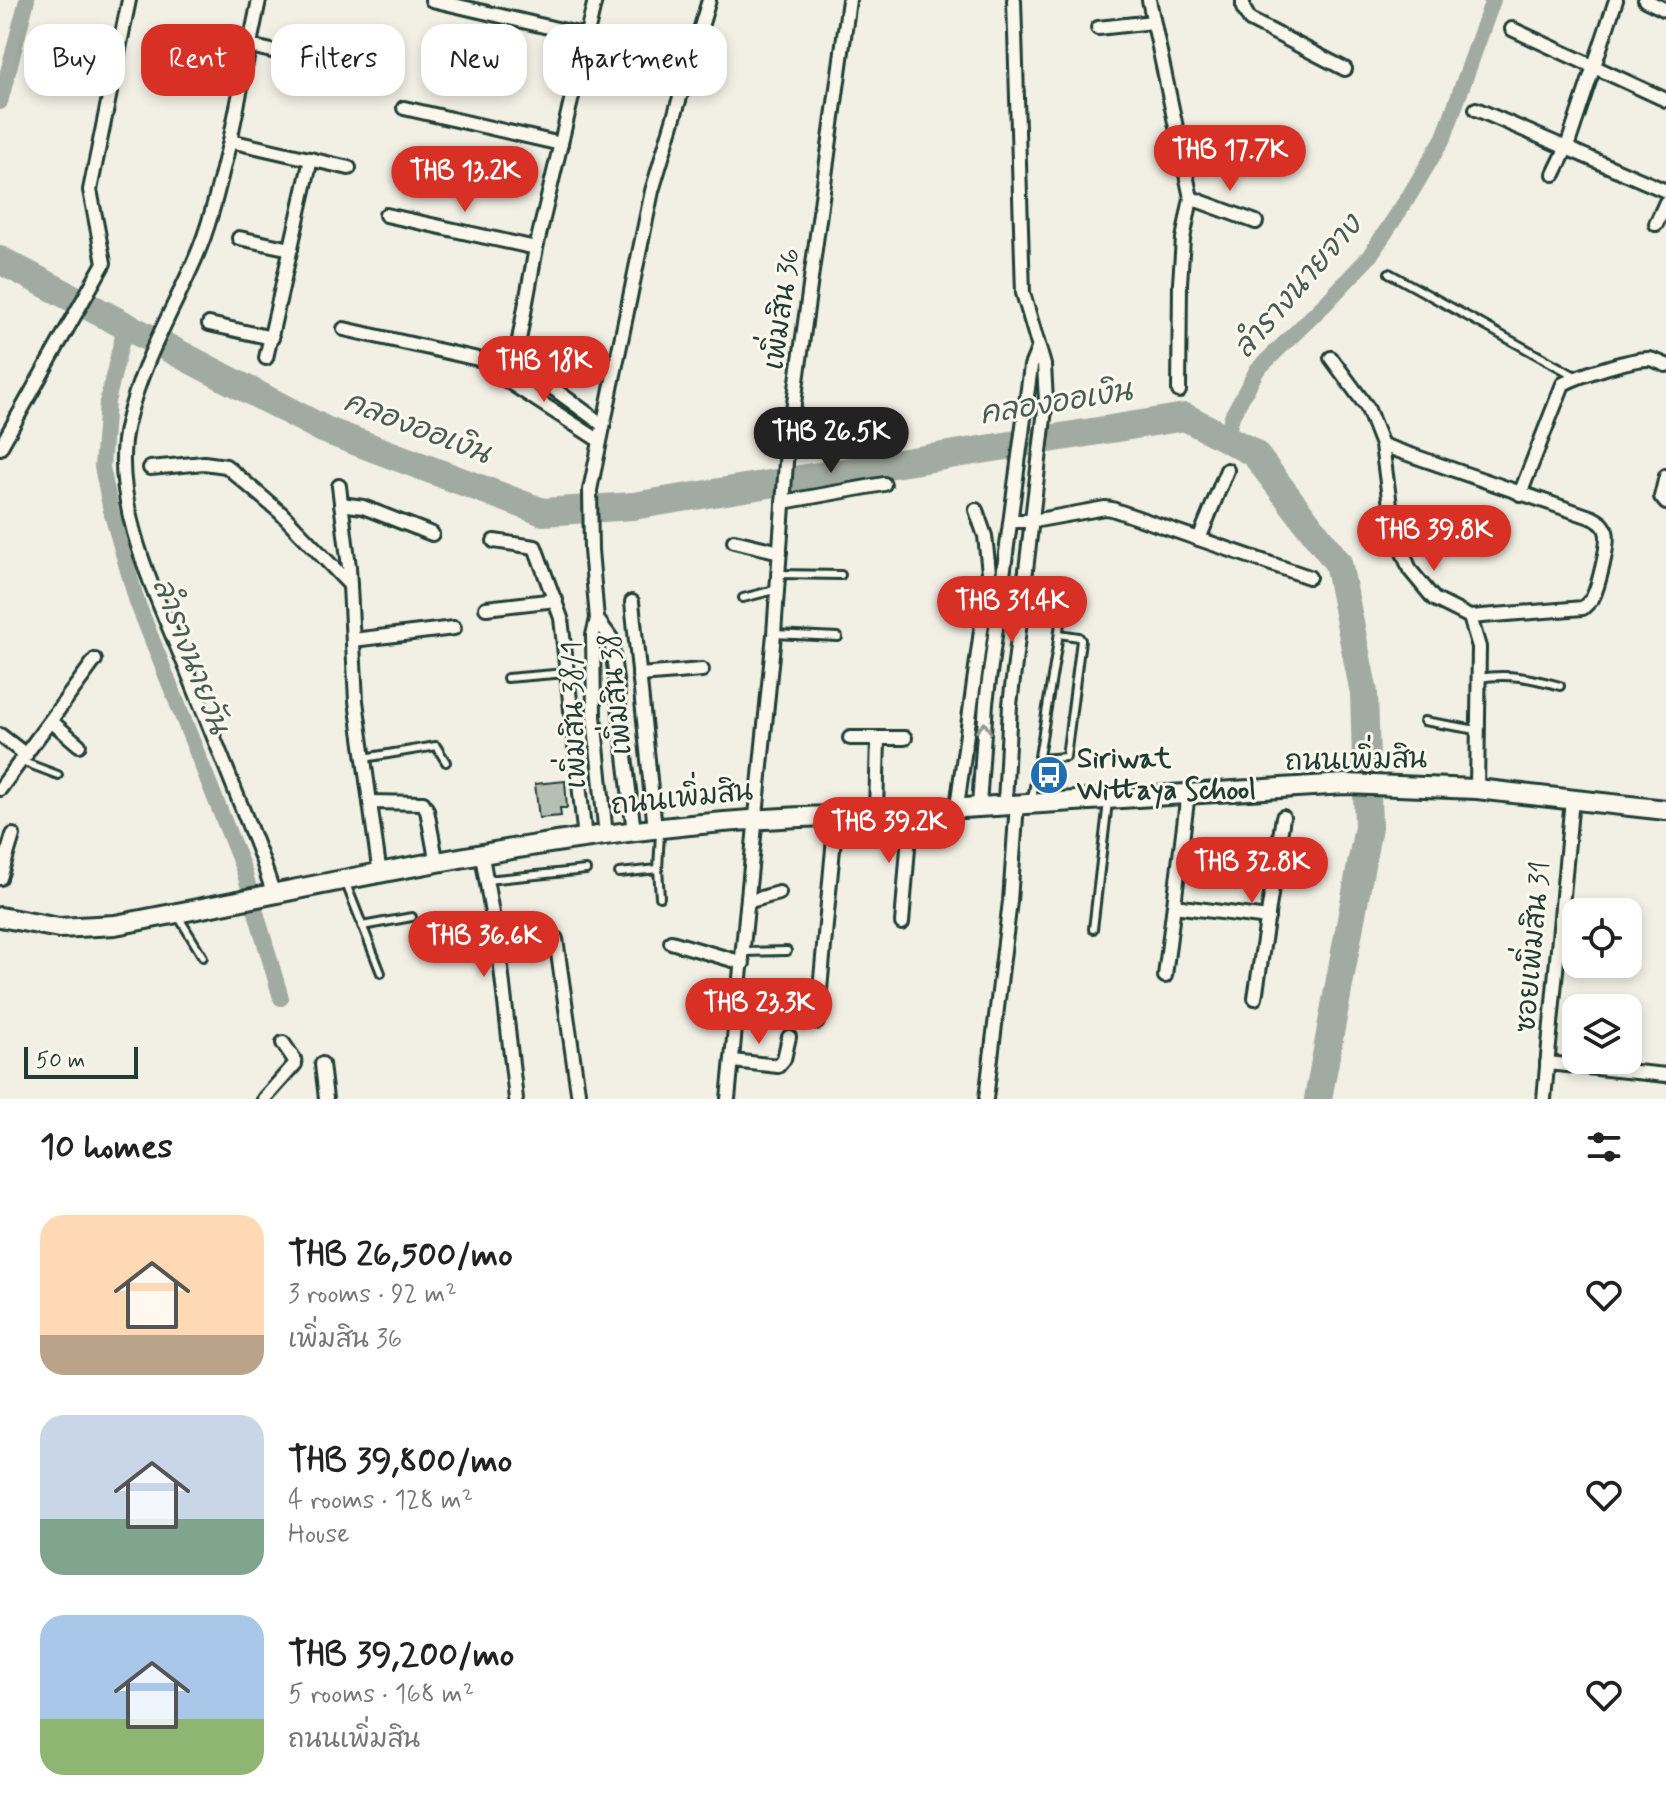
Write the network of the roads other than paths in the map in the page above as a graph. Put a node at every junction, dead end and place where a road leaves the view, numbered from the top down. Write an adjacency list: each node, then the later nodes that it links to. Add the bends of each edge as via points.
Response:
1 (129, 0): 56 (street, via 90,190 104,263)
2 (259, 0): 14 (street)
3 (432, 0): 16 (street)
4 (595, 0): 15 (street)
5 (709, 0): 53 (street, via 652,191)
6 (849, 0): 63 (street, เพิ่มสิน 36)
7 (1014, 0): 45 (street, via 1023,293)
8 (1149, 0): 13 (street)
9 (1243, 0): 20 (street, via 1250,20)
10 (1616, 0): 19 (street)
11 (1645, 0): 12 (street)
12 (1666, 10)
13 (1153, 22): 17 (street); 33 (street)
14 (254, 24)
15 (590, 24)
16 (543, 26)
17 (1098, 28)
18 (1512, 29): 19 (street)
19 (1595, 67): 23 (street); 28 (street)
20 (1345, 69)
21 (239, 96): 26 (street)
22 (573, 96): 27 (street)
23 (1666, 100)
24 (404, 108): 27 (street)
25 (1476, 109): 28 (street)
26 (230, 141): 29 (street); 143 (street, via 197,255 146,360 126,426 122,460 131,522 262,859)
27 (561, 144): 39 (street)
28 (1567, 147): 31 (street); 32 (street)
29 (311, 159): 30 (street); 40 (street)
30 (349, 168)
31 (1554, 174)
32 (1666, 191)
33 (1191, 198): 36 (street); 52 (street, via 1180,283)
34 (1666, 202): 37 (street)
35 (386, 215): 39 (street)
36 (1256, 222)
37 (1656, 224)
38 (239, 238): 40 (street)
39 (536, 248): 50 (street)
40 (291, 249): 44 (street)
41 (1389, 273): 51 (lane)
42 (209, 324): 44 (street)
43 (344, 329): 48 (street)
44 (272, 338): 46 (street)
45 (1038, 349): 67 (street, via 1031,366); 68 (street, via 1046,401)
46 (266, 358)
47 (1331, 358): 55 (street, via 1367,407)
48 (493, 363): 50 (street); 54 (street, via 498,375)
49 (1666, 365): 51 (street, via 1651,358)
50 (514, 367): 53 (street, via 543,381)
51 (1577, 377): 62 (street, via 1563,384)
52 (1179, 391)
53 (603, 425): 54 (street)
54 (600, 441): 85 (street, via 590,490)
55 (1382, 445): 62 (street); 84 (street, via 1393,528 1410,570 1434,599)
56 (0, 448)
57 (150, 468): 77 (street, via 226,466 281,513)
58 (1227, 470): 70 (street)
59 (1666, 476): 64 (street, via 1661,497)
60 (884, 484): 63 (street)
61 (339, 486): 65 (street)
62 (1520, 494): 84 (street, via 1602,523 1608,538 1592,598 1583,608)
63 (784, 500): 73 (street, เพิ่มสิน 36)
64 (1666, 503)
65 (341, 504): 69 (street, via 363,507); 77 (street)
66 (976, 510): 121 (street, via 989,572)
67 (1011, 521): 68 (street); 120 (street, one-way to 67, via 986,703)
68 (1033, 521): 70 (street, via 1105,508); 119 (street, via 1010,705)
69 (432, 534)
70 (1199, 539): 76 (street)
71 (494, 541): 81 (street, via 535,547)
72 (734, 541): 73 (street)
73 (780, 552): 74 (street, เพิ่มสิน 36)
74 (779, 574): 75 (lane); 78 (street, เพิ่มสิน 36)
75 (841, 575)
76 (1309, 577)
77 (350, 586): 90 (street)
78 (778, 589): 80 (lane); 87 (street, เพิ่มสิน 36)
79 (1064, 590): 88 (lane)
80 (743, 598)
81 (556, 600): 83 (street); 93 (street)
82 (632, 602): 94 (street, เพิ่มสิน 38)
83 (486, 608)
84 (1470, 617): 96 (street, via 1479,647)
85 (597, 619): 97 (street, เพิ่มสิน 38/1); 98 (street, เพิ่มสิน 38/1, via 611,638)
86 (454, 628): 90 (street)
87 (774, 634): 89 (lane); 127 (street, เพิ่มสิน 36)
88 (1059, 634): 110 (lane); 110 (lane, via 1081,640 1066,757)
89 (838, 637)
90 (353, 640): 109 (street)
91 (95, 660): 100 (street)
92 (702, 670): 94 (street)
93 (566, 673): 95 (lane); 132 (street)
94 (639, 675): 128 (street, เพิ่มสิน 38)
95 (507, 678)
96 (1479, 678): 99 (lane, via 1526,676); 102 (street)
97 (594, 683): 98 (street); 131 (street, เพิ่มสิน 38/1)
98 (617, 683): 129 (street, เพิ่มสิน 38/1)
99 (1560, 686)
100 (51, 721): 107 (street); 108 (street)
101 (1424, 721): 102 (lane)
102 (1477, 730): 114 (street)
103 (0, 735): 108 (street)
104 (850, 738): 105 (street)
105 (878, 738): 106 (street); 124 (street)
106 (905, 738)
107 (79, 745)
108 (23, 758): 112 (lane); 113 (street)
109 (364, 758): 111 (lane, via 436,746); 118 (street)
110 (1040, 759): 119 (lane)
111 (446, 762)
112 (58, 775)
113 (0, 789)
114 (1477, 789): 115 (street, ถนนเพิ่มสิน, via 1345,784); 117 (street, ถนนเพิ่มสิน)
115 (1188, 793): 116 (street, ถนนเพิ่มสิน); 146 (street)
116 (1108, 798): 119 (street, ถนนเพิ่มสิน); 153 (lane)
117 (1572, 799): 123 (street, ถนนเพิ่มสิน); 166 (street, ซอยเพิ่มสิน 31)
118 (370, 802): 134 (street, via 423,803); 138 (street)
119 (1018, 803): 120 (street, ถนนเพิ่มสิน); 174 (street)
120 (979, 806): 121 (street, ถนนเพิ่มสิน)
121 (957, 807): 122 (street, ถนนเพิ่มสิน)
122 (911, 810): 124 (street, ถนนเพิ่มสิน); 151 (street)
123 (1666, 810)
124 (876, 812): 125 (street, ถนนเพิ่มสิน)
125 (836, 816): 127 (street, ถนนเพิ่มสิน); 162 (street)
126 (1283, 817): 150 (street)
127 (756, 818): 128 (street, ถนนเพิ่มสิน); 145 (street, เพิ่มสิน 36)
128 (658, 829): 129 (street, ถนนเพิ่มสิน); 135 (lane)
129 (634, 832): 131 (street, ถนนเพิ่มสิน)
130 (13, 835): 139 (street)
131 (606, 836): 132 (street, ถนนเพิ่มสิน)
132 (585, 839): 133 (street, ถนนเพิ่มสิน)
133 (482, 856): 134 (street, ถนนเพิ่มสิน); 140 (street)
134 (437, 864): 138 (street, ถนนเพิ่มสิน)
135 (658, 869): 137 (lane); 144 (lane)
136 (586, 870): 140 (lane)
137 (619, 873)
138 (380, 875): 141 (street, ถนนเพิ่มสิน)
139 (0, 878)
140 (485, 880): 171 (street)
141 (345, 881): 143 (street, ถนนเพิ่มสิน); 152 (lane)
142 (779, 893): 145 (street)
143 (260, 897): 147 (street, ถนนเพิ่มสิน)
144 (660, 897)
145 (750, 901): 158 (street, เพิ่มสิน 36)
146 (1174, 906): 150 (street); 160 (street)
147 (176, 913): 148 (street, ถนนเพิ่มสิน, via 115,925 59,928); 157 (lane)
148 (0, 917)
149 (412, 917): 152 (lane)
150 (1268, 918): 161 (street)
151 (902, 923)
152 (362, 926): 159 (lane)
153 (1093, 929)
154 (556, 939): 172 (street)
155 (671, 942): 158 (street)
156 (787, 951): 158 (lane)
157 (203, 957)
158 (743, 958): 165 (street, เพิ่มสิน 36)
159 (381, 973)
160 (1165, 976)
161 (1255, 998)
162 (817, 1022)
163 (789, 1037): 165 (street, via 778,1066)
164 (283, 1043): 169 (street, via 295,1064)
165 (733, 1061): 173 (street, เพิ่มสิน 36)
166 (1547, 1063): 168 (street); 175 (street, ซอยเพิ่มสิน 31)
167 (322, 1064): 170 (street)
168 (1666, 1075)
169 (264, 1099)
170 (326, 1099)
171 (516, 1099)
172 (579, 1099)
173 (728, 1099)
174 (986, 1099)
175 (1544, 1099)

